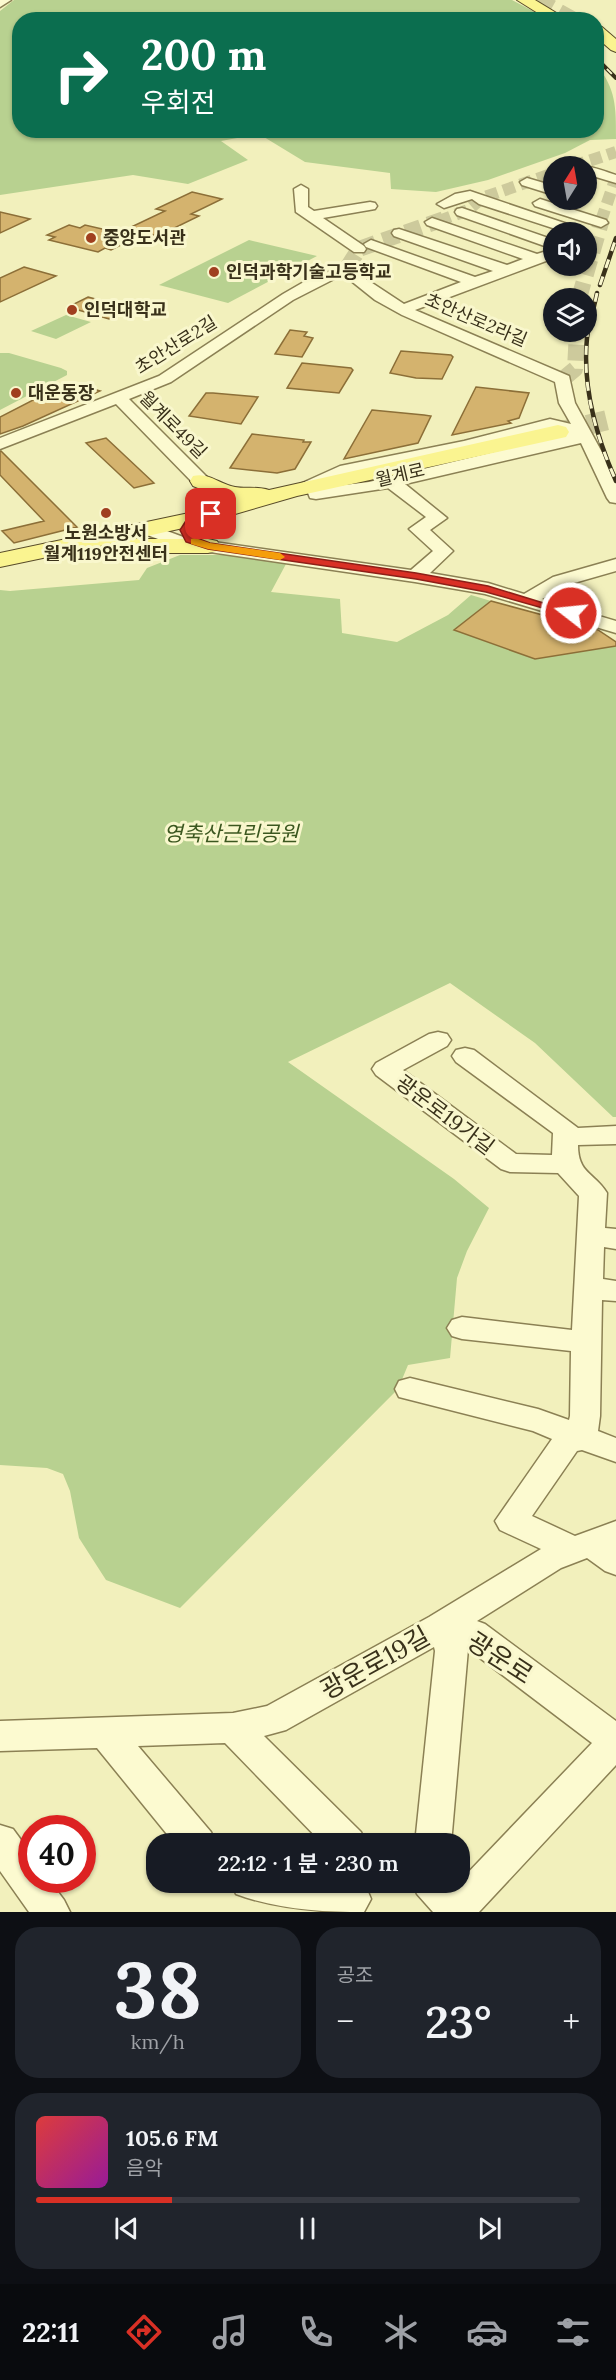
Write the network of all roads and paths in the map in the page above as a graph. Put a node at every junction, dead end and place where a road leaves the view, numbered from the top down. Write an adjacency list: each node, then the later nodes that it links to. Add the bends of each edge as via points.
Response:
1 (6, 0): 4 (street)
2 (524, 0): 5 (main road)
3 (549, 0): 6 (main road)
4 (0, 4)
5 (554, 12)
6 (562, 12)
7 (604, 36): 8 (main road)
8 (616, 47)
9 (604, 49): 10 (main road)
10 (616, 58)
11 (597, 174): 12 (street)
12 (615, 180)
13 (527, 182): 14 (street)
14 (543, 187)
15 (301, 189): 20 (street, via 301,208)
16 (525, 198): 23 (street)
17 (444, 204): 22 (street, via 465,194 479,196)
18 (370, 206): 20 (street)
19 (462, 212): 25 (street)
20 (311, 216): 30 (street, via 365,246)
21 (433, 218): 27 (street)
22 (546, 222)
23 (601, 223)
24 (399, 234): 28 (street)
25 (543, 241)
26 (543, 257): 27 (street, 초안산로2라길)
27 (536, 259): 28 (street, 초안산로2라길)
28 (506, 270): 30 (street, 초안산로2라길)
29 (352, 276): 31 (street, 초안산로2라길); 32 (street, 초안산로2길, via 331,275 314,282 165,379)
30 (474, 282): 31 (street, 초안산로2라길, via 410,307)
31 (407, 312): 33 (street, 초안산로2라길, via 563,379)
32 (118, 397): 35 (street, 초안산로2길); 36 (street, 월계로49길)
33 (567, 404): 34 (street); 34 (street)
34 (566, 434): 37 (street); 38 (main road, 월계로); 39 (street)
35 (0, 444)
36 (201, 481): 38 (main road, via 231,494); 40 (main road, via 217,500)
37 (391, 482): 38 (street); 46 (street, 월계로, via 438,518 418,529 444,551)
38 (304, 491): 40 (main road, 월계로, via 258,508)
39 (616, 498)
40 (212, 514): 41 (main road, 월계로); 42 (main road, via 185,533)
41 (148, 529): 42 (street, via 173,540); 43 (main road, 월계로)
42 (208, 546): 43 (main road); 46 (street)
43 (61, 547): 44 (main road, 월계로)
44 (0, 560)
45 (616, 565): 47 (street, via 560,581)
46 (416, 576): 47 (street)
47 (526, 600): 48 (street)
48 (616, 627)
49 (438, 1040): 52 (street, 광운로19가길, via 385,1069 510,1163)
50 (465, 1056): 52 (street, via 566,1130)
51 (616, 1135): 52 (street)
52 (566, 1150): 53 (street, via 568,1170 593,1193)
53 (603, 1237): 54 (street)
54 (602, 1290): 56 (street)
55 (462, 1328): 56 (street)
56 (586, 1342): 58 (street)
57 (410, 1389): 58 (street, via 538,1421)
58 (581, 1438): 59 (street); 60 (street, 광운로19길, via 566,1443 511,1521)
59 (616, 1450)
60 (600, 1547): 61 (street, 광운로19길, via 550,1559)
61 (441, 1627): 62 (street, 광운로19길, via 274,1719); 65 (street, 광운로, via 473,1634); 68 (street, 광운로, via 452,1651)
62 (233, 1728): 63 (street, 광운로19길); 67 (street)
63 (105, 1732): 64 (street, 광운로19길); 66 (street)
64 (0, 1736)
65 (616, 1742): 74 (street, 광운로)
66 (189, 1833)
67 (337, 1833)
68 (434, 1833)
69 (0, 1841): 73 (street)
70 (308, 1893): 72 (street)
71 (440, 1893): 74 (street, 광운로)
72 (353, 1898)
73 (51, 1912)
74 (456, 1912)

